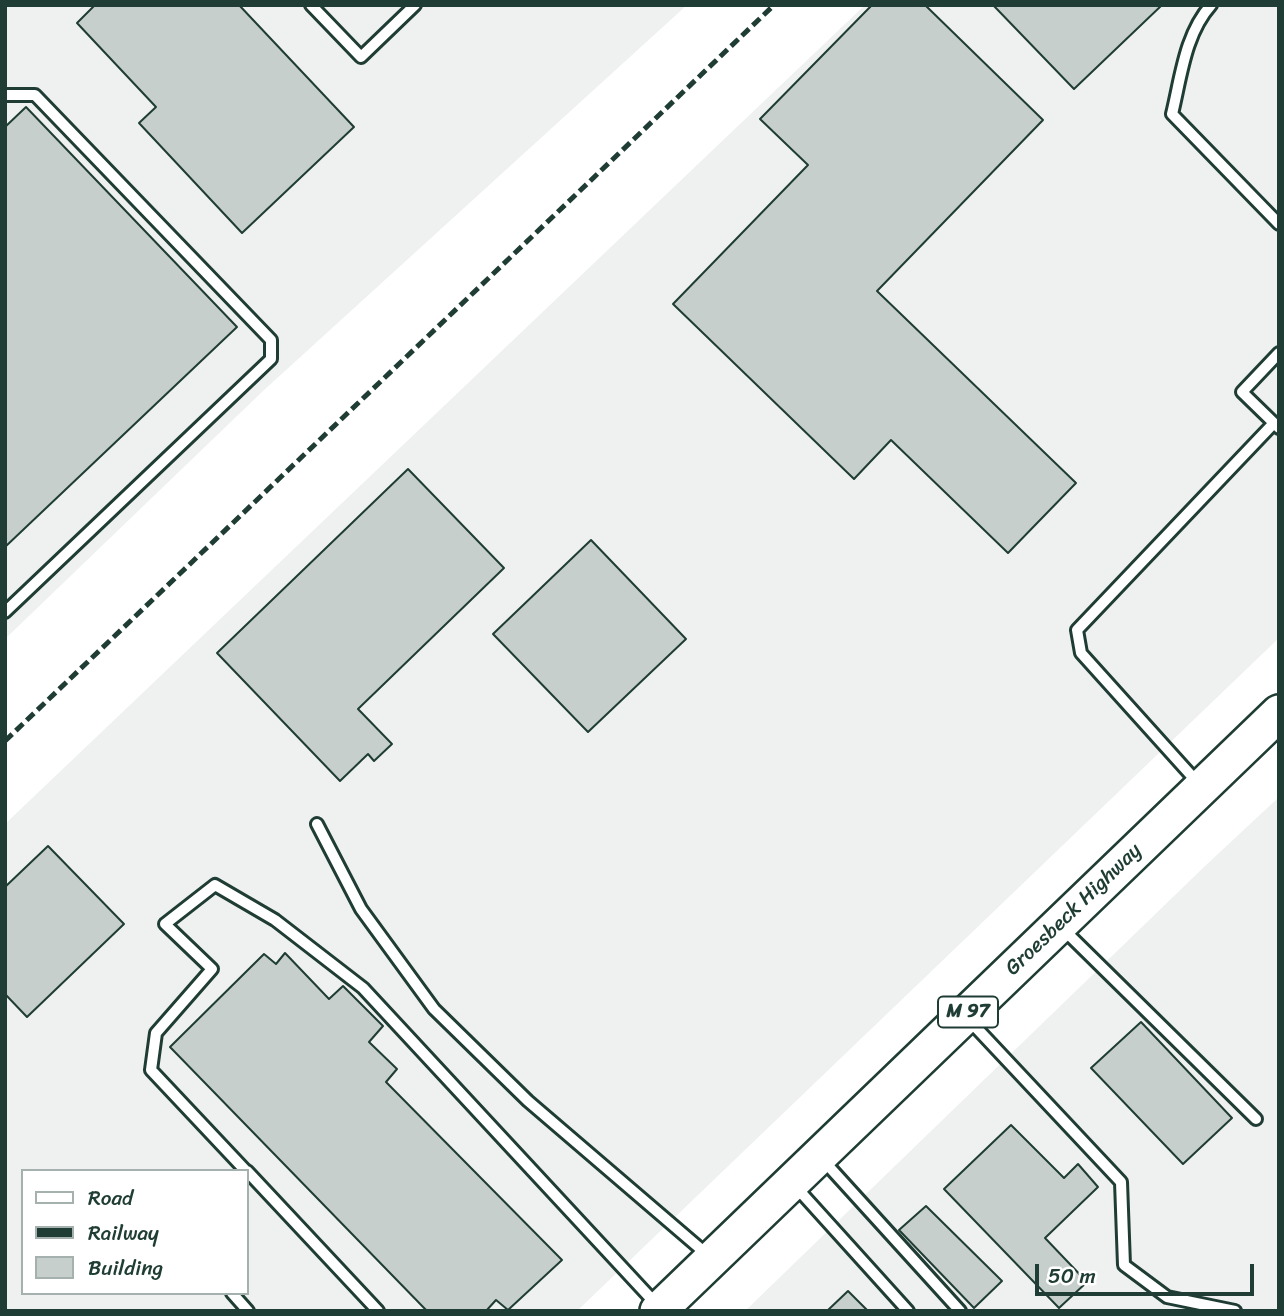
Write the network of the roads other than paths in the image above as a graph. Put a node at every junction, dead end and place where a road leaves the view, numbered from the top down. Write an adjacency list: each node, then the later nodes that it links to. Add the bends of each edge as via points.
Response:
1 (311, 5): 2 (lane, via 361,57)
2 (415, 5)
3 (1210, 5): 5 (lane, via 1199,18 1185,58 1172,114)
4 (5, 95): 8 (lane, via 35,95 271,340 271,359)
5 (1279, 224)
6 (1279, 353): 7 (lane, via 1242,392)
7 (1277, 426): 10 (lane, via 1077,630 1081,653)
8 (5, 612)
9 (1279, 713): 10 (main road, Groesbeck Highway / M 97)
10 (1201, 787): 12 (main road, Groesbeck Highway / M 97)
11 (317, 824): 19 (lane, via 361,909 434,1009 528,1101)
12 (1059, 925): 13 (main road, Groesbeck Highway / M 97); 14 (lane)
13 (965, 1015): 15 (main road, Groesbeck Highway / M 97); 26 (lane, via 1121,1182 1124,1265 1167,1297)
14 (1256, 1119)
15 (819, 1155): 18 (main road, Groesbeck Highway / M 97); 25 (lane)
16 (244, 1169): 21 (lane, via 151,1070 156,1032 212,969 165,924 215,885 275,920 363,988)
17 (248, 1173): 23 (lane)
18 (791, 1182): 19 (main road, Groesbeck Highway / M 97); 24 (lane)
19 (712, 1258): 21 (main road, Groesbeck Highway / M 97)
20 (234, 1295): 22 (lane)
21 (659, 1309)
22 (248, 1311)
23 (378, 1311)
24 (908, 1311)
25 (960, 1311)
26 (1235, 1311)

